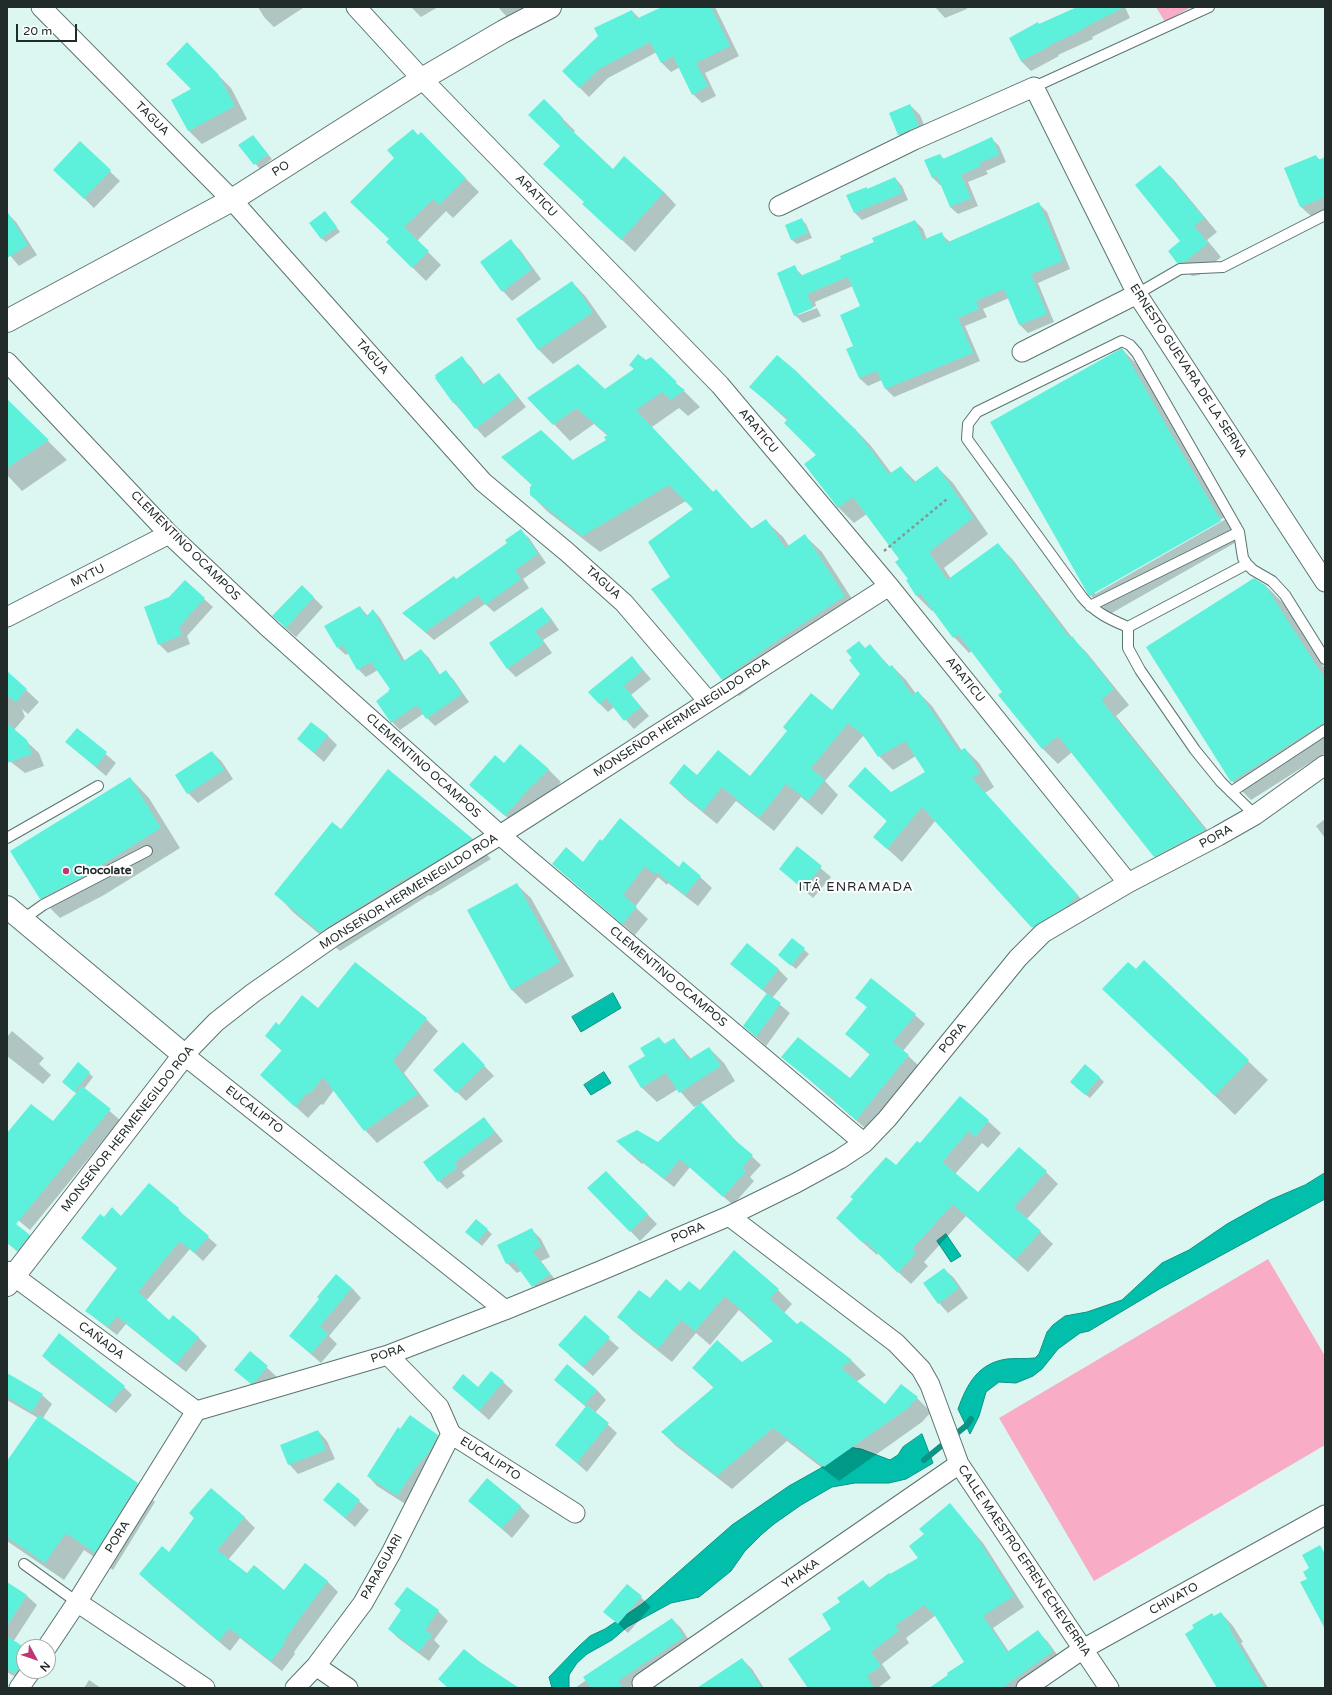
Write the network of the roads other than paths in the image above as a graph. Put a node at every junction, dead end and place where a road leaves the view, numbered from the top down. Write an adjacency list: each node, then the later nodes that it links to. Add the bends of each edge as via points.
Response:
1 (41, 7): 7 (street, TAGUA)
2 (356, 7): 5 (street, ARATICU)
3 (550, 7): 5 (street, PO)
4 (1209, 7): 6 (lane)
5 (422, 79): 7 (street, PO); 18 (street, ARATICU, via 720,385)
6 (1034, 87): 8 (street, via 914,140); 10 (street, ERNESTO GUEVARA DE LA SERNA)
7 (232, 200): 11 (street, PO); 23 (street, TAGUA, via 483,482 624,603)
8 (779, 206)
9 (1325, 215): 10 (lane, via 1223,267 1180,269)
10 (1137, 294): 12 (street); 17 (street, ERNESTO GUEVARA DE LA SERNA)
11 (7, 322)
12 (1022, 352)
13 (7, 362): 15 (street, CLEMENTINO OCAMPOS)
14 (1239, 532): 16 (lane, via 1243,558); 19 (lane); 19 (lane, via 1137,353 1122,341 977,412 968,424 967,439)
15 (169, 534): 20 (street, MYTU); 29 (street, CLEMENTINO OCAMPOS, via 270,629)
16 (1247, 564): 21 (lane); 22 (lane, via 1272,581 1286,595)
17 (1322, 573)
18 (889, 586): 23 (street, MONSEÑOR HERMENEGILDO ROA); 32 (street, ARATICU)
19 (1090, 606): 21 (lane)
20 (7, 617)
21 (1128, 627): 27 (lane, via 1128,648 1140,670 1195,750)
22 (1325, 659)
23 (708, 701): 29 (street, MONSEÑOR HERMENEGILDO ROA)
24 (1325, 730): 27 (lane)
25 (1325, 765): 28 (street, PORA)
26 (98, 786): 30 (lane)
27 (1231, 792): 28 (lane)
28 (1254, 815): 32 (street, PORA)
29 (500, 836): 34 (street, MONSEÑOR HERMENEGILDO ROA, via 333,937 216,1022); 35 (street, CLEMENTINO OCAMPOS)
30 (7, 838)
31 (148, 851): 33 (lane, via 43,905)
32 (1128, 883): 35 (street, PORA, via 1043,933 1018,958 887,1119)
33 (15, 913): 34 (street, EUCALIPTO)
34 (184, 1055): 37 (street, MONSEÑOR HERMENEGILDO ROA); 38 (street, EUCALIPTO)
35 (864, 1143): 36 (street, PORA, via 796,1183)
36 (729, 1216): 38 (street, PORA); 42 (street, CALLE MAESTRO EFREN ECHEVERRIA, via 896,1343 921,1369 930,1385)
37 (9, 1277): 40 (street, CAÑADA)
38 (505, 1310): 39 (street, PORA)
39 (388, 1355): 40 (street, PORA); 41 (street, EUCALIPTO, via 439,1407)
40 (196, 1412): 46 (street, PORA)
41 (451, 1434): 43 (street, EUCALIPTO); 49 (street, PARAGUARI, via 363,1603)
42 (956, 1456): 48 (street, CALLE MAESTRO EFREN ECHEVERRIA); 51 (street, YHAKA)
43 (575, 1513)
44 (1325, 1515): 48 (street, CHIVATO)
45 (24, 1564): 46 (lane)
46 (77, 1602): 47 (street, PORA); 53 (street)
47 (52, 1639)
48 (1083, 1649): 56 (street, CHIVATO); 57 (street, CALLE MAESTRO EFREN ECHEVERRIA)
49 (316, 1666): 54 (street, PARAGUARI); 55 (street)
50 (25, 1679): 52 (street)
51 (642, 1683)
52 (19, 1688)
53 (205, 1688)
54 (295, 1688)
55 (348, 1688)
56 (1026, 1688)
57 (1109, 1688)

